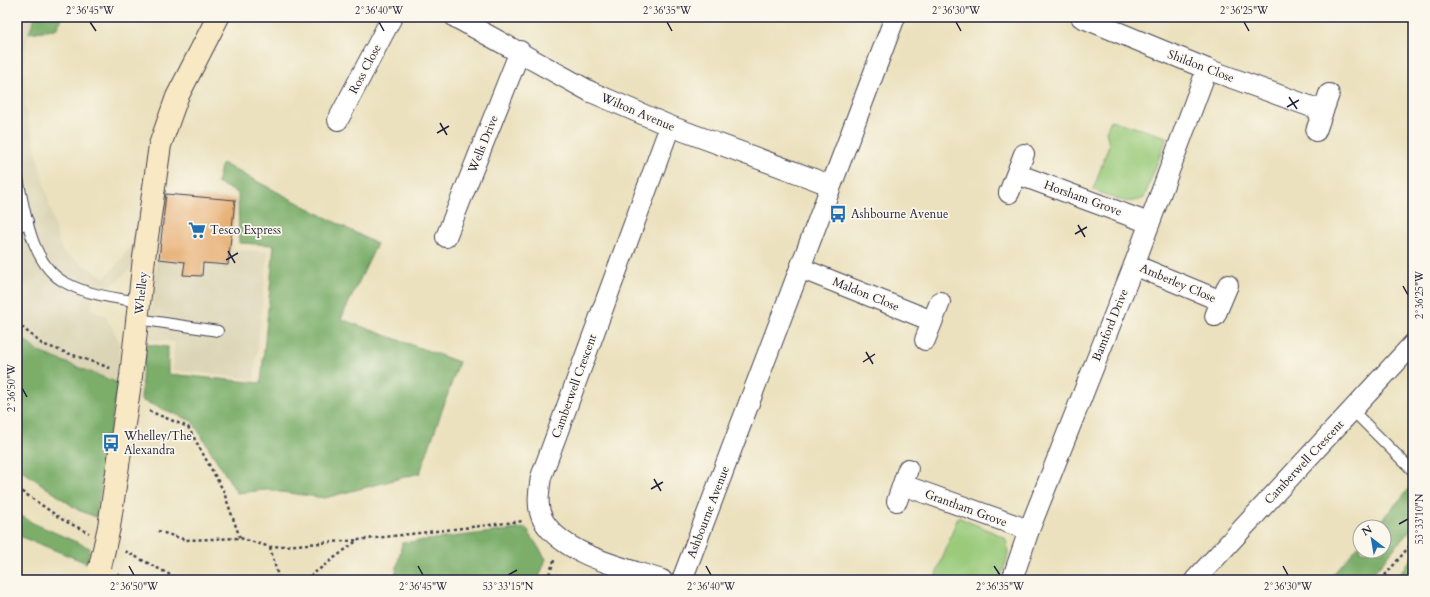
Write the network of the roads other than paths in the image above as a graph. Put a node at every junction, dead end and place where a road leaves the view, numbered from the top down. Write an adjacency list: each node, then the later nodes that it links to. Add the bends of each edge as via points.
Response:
1 (218, 17): 24 (main road, Whelley, via 177,97 160,145)
2 (392, 17): 8 (street, Ross Close)
3 (455, 17): 6 (street, Wilton Avenue)
4 (895, 17): 14 (street, Ashbourne Avenue)
5 (1081, 17): 7 (street, Shildon Close)
6 (520, 51): 9 (street, Wilton Avenue, via 591,92); 19 (street, Wells Drive)
7 (1207, 69): 10 (street, Shildon Close, via 1326,103); 17 (street, Bamford Drive)
8 (338, 120)
9 (670, 126): 14 (street, Wilton Avenue); 34 (street, Camberwell Crescent, via 541,478 537,498 543,519 561,541 592,556)
10 (1316, 131)
11 (1024, 154): 13 (street)
12 (17, 174): 16 (lane)
13 (1017, 174): 15 (street); 17 (street, Horsham Grove)
14 (830, 185): 21 (street, Ashbourne Avenue)
15 (1009, 193)
16 (28, 222): 18 (lane); 24 (lane, via 38,254 45,266 64,283)
17 (1148, 222): 20 (street, Bamford Drive)
18 (17, 228)
19 (446, 237)
20 (1134, 265): 22 (street, Amberley Close); 32 (street, Bamford Drive)
21 (800, 268): 25 (street, Maldon Close); 35 (street, Ashbourne Avenue)
22 (1222, 301)
23 (940, 302): 25 (street)
24 (139, 311): 26 (lane); 33 (main road, Whelley, bridge, via 131,376 100,531)
25 (932, 321): 27 (street)
26 (218, 331)
27 (925, 340)
28 (1413, 344): 29 (street, Camberwell Crescent)
29 (1352, 410): 30 (lane); 37 (street, Camberwell Crescent)
30 (1413, 471)
31 (903, 485): 32 (street, Grantham Grove)
32 (1029, 530): 36 (street, Bamford Drive)
33 (98, 574)
34 (662, 580)
35 (682, 580)
36 (1012, 580)
37 (1195, 580)

